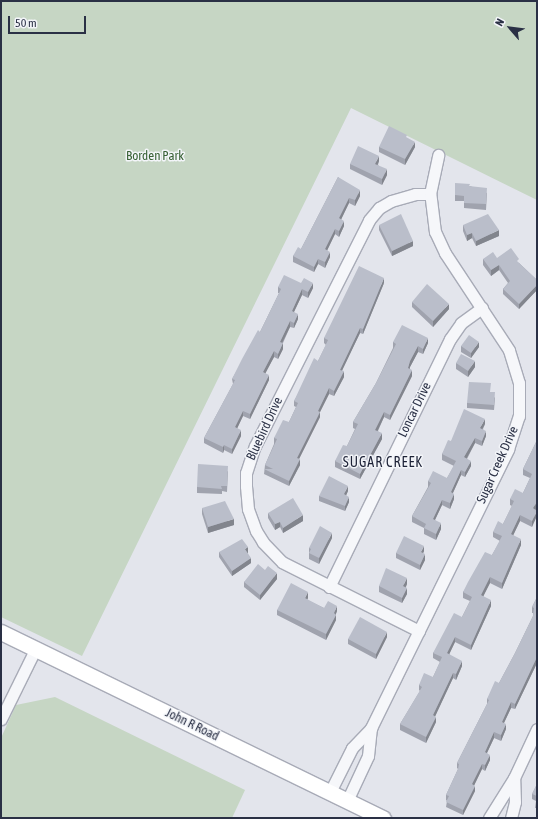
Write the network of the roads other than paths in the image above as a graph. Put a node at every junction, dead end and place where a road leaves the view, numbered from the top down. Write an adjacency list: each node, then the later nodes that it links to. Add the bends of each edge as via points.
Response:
1 (438, 155): 2 (street, Sugar Creek Drive)
2 (430, 194): 3 (street, Sugar Creek Drive, via 439,242); 4 (street, Bluebird Drive, via 415,194 391,201 379,208 369,220 255,446 248,466 246,499 251,519 263,542 282,562)
3 (482, 308): 4 (street, Loncar Drive, via 461,323 450,339); 6 (street, Sugar Creek Drive, via 503,337 516,368 521,396 517,424 508,449)
4 (329, 587): 6 (street, Bluebird Drive)
5 (1, 632): 7 (main road, John R Road)
6 (419, 632): 9 (street, Sugar Creek Drive)
7 (36, 648): 8 (street); 12 (main road, John R Road)
8 (1, 719)
9 (372, 728): 12 (street, Sugar Creek Drive, via 352,748); 13 (street, Sugar Creek Drive, via 368,756)
10 (537, 729): 11 (street)
11 (514, 778): 15 (street); 16 (street, via 515,802)
12 (330, 792): 13 (main road, John R Road)
13 (347, 801): 14 (main road, John R Road)
14 (382, 818)
15 (489, 818)
16 (511, 818)

